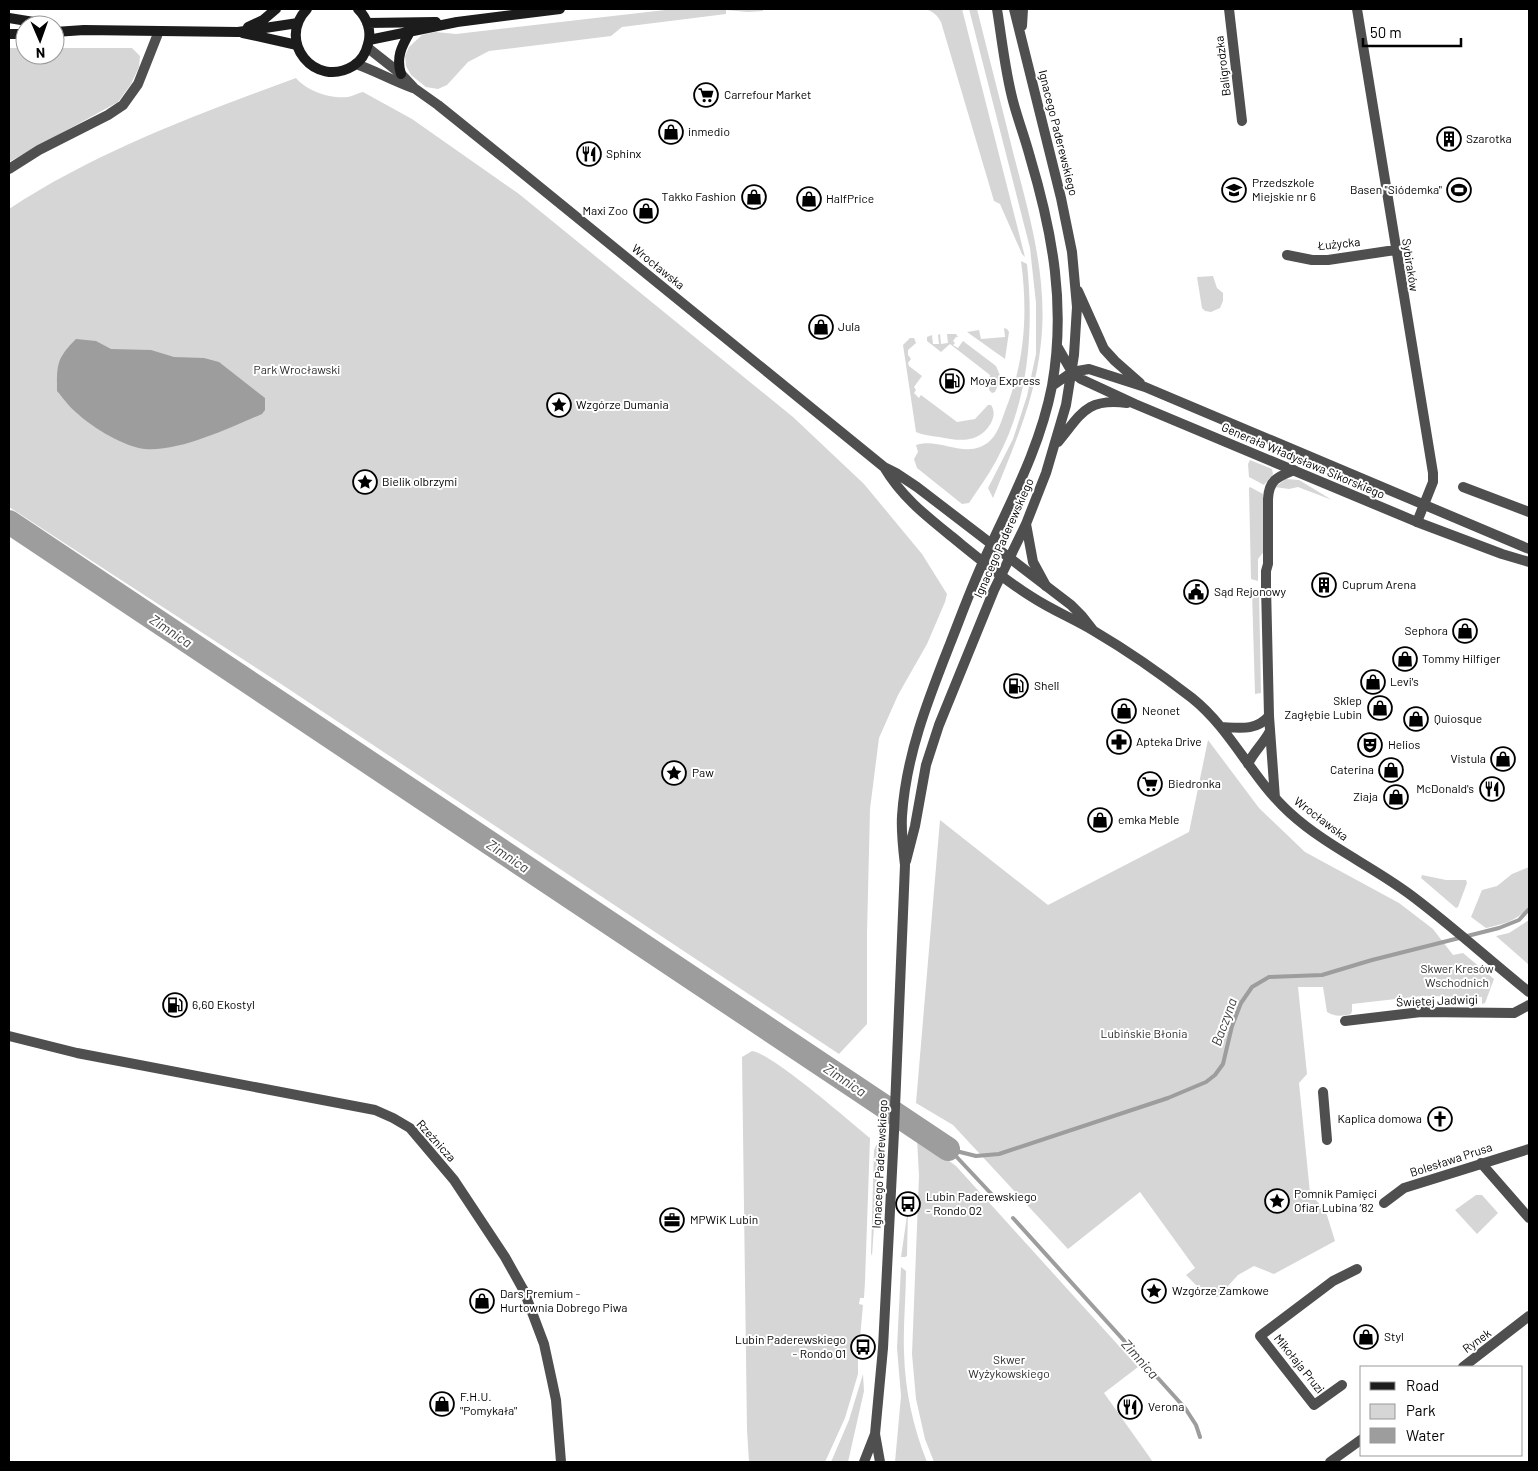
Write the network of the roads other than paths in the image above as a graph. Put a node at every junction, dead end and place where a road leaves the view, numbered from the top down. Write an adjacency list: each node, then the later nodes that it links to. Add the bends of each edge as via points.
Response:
1 (276, 9): 17 (main road, via 263,20)
2 (306, 9): 11 (main road)
3 (358, 9): 12 (main road)
4 (560, 9): 10 (main road)
5 (997, 9): 30 (street, Ignacego Paderewskiego, via 1013,100 1050,237 1058,286)
6 (1014, 9): 19 (street, Ignacego Paderewskiego)
7 (1023, 9): 19 (street)
8 (1229, 9): 25 (street, Baligrodzka)
9 (1357, 9): 27 (street, Sybiraków)
10 (457, 22): 12 (main road); 18 (main road)
11 (298, 23): 17 (main road); 21 (main road)
12 (367, 23): 20 (main road)
13 (65, 27): 14 (main road)
14 (84, 30): 15 (main road); 16 (main road)
15 (65, 31)
16 (159, 31): 17 (main road); 26 (street, via 140,81 123,105)
17 (238, 32): 21 (main road)
18 (410, 32): 20 (main road); 23 (main road, via 399,55)
19 (1022, 37): 29 (street, Ignacego Paderewskiego, via 1061,198)
20 (368, 44): 22 (main road); 23 (street, Wrocławska)
21 (297, 45): 22 (main road, via 308,63 316,69 337,72)
22 (356, 64): 24 (street, Wrocławska)
23 (401, 74): 24 (street, Wrocławska)
24 (414, 88): 36 (street, Wrocławska)
25 (1242, 120)
26 (9, 169)
27 (1395, 250): 28 (street, Łużycka, via 1328,260); 39 (street, Sybiraków, via 1433,473)
28 (1286, 255)
29 (1076, 285): 31 (street, Ignacego Paderewskiego); 33 (street, via 1104,349)
30 (1057, 346): 31 (street, Generała Władysława Sikorskiego); 32 (street, Ignacego Paderewskiego)
31 (1072, 372): 32 (street); 33 (street, Generała Władysława Sikorskiego, via 1089,369); 34 (street, Generała Władysława Sikorskiego); 35 (street, Ignacego Paderewskiego)
32 (1052, 386): 43 (street, Ignacego Paderewskiego, via 1027,468)
33 (1145, 387): 39 (street, Generała Władysława Sikorskiego)
34 (1135, 404): 35 (street, via 1106,402 1089,407); 37 (street, Generała Władysława Sikorskiego)
35 (1054, 447): 42 (street, Ignacego Paderewskiego)
36 (884, 467): 43 (street, Wrocławska, via 917,487); 46 (street, Wrocławska, via 901,492 918,509)
37 (1294, 470): 41 (street, Generała Władysława Sikorskiego); 51 (street, via 1273,481 1268,491 1266,607)
38 (1464, 487): 40 (street)
39 (1424, 505): 41 (street, Sybiraków); 44 (street, Generała Władysława Sikorskiego)
40 (1529, 512)
41 (1417, 522): 47 (street, Generała Władysława Sikorskiego)
42 (1026, 524): 45 (street, Ignacego Paderewskiego); 49 (street, via 1033,562)
43 (991, 545): 45 (street, Wrocławska); 46 (street, Ignacego Paderewskiego)
44 (1529, 549)
45 (1009, 558): 48 (street, Ignacego Paderewskiego); 49 (street, Wrocławska)
46 (983, 562): 48 (street, Wrocławska); 56 (street, Ignacego Paderewskiego, via 917,731 902,816)
47 (1529, 562)
48 (1001, 575): 50 (street, Wrocławska, via 1036,600); 56 (street, Ignacego Paderewskiego, via 938,725 926,764 916,826)
49 (1046, 586): 50 (street, Wrocławska, via 1071,605)
50 (1093, 630): 52 (street, Wrocławska, via 1186,693)
51 (1269, 716): 52 (street, via 1254,727); 53 (street)
52 (1222, 727): 54 (street, Wrocławska)
53 (1270, 730): 54 (street); 55 (street)
54 (1248, 764): 55 (street, Wrocławska)
55 (1275, 798): 57 (street, Wrocławska, via 1305,826 1408,893)
56 (905, 865): 71 (street, Ignacego Paderewskiego, via 883,1348)
57 (1529, 992)
58 (1529, 1005): 59 (street, Świętej Jadwigi, via 1514,1013 1421,1012)
59 (1345, 1021)
60 (9, 1036): 73 (street, Rzeźnicza, via 375,1110 410,1128 454,1180 524,1291 544,1344 556,1400)
61 (1323, 1092): 62 (street)
62 (1328, 1140)
63 (1529, 1148): 64 (street, Bolesława Prusa)
64 (1481, 1163): 65 (street, Bolesława Prusa, via 1404,1188); 66 (street)
65 (1384, 1203)
66 (1529, 1218)
67 (1357, 1269): 70 (street, Mikołaja Pruzi, via 1334,1281 1260,1336 1314,1405)
68 (1529, 1316): 69 (street, Rynek)
69 (1464, 1366)
70 (1342, 1385)
71 (875, 1434): 74 (street, Ignacego Paderewskiego); 75 (street, Ignacego Paderewskiego)
72 (1360, 1440): 76 (street)
73 (561, 1462)
74 (864, 1462)
75 (880, 1462)
76 (1330, 1462)

